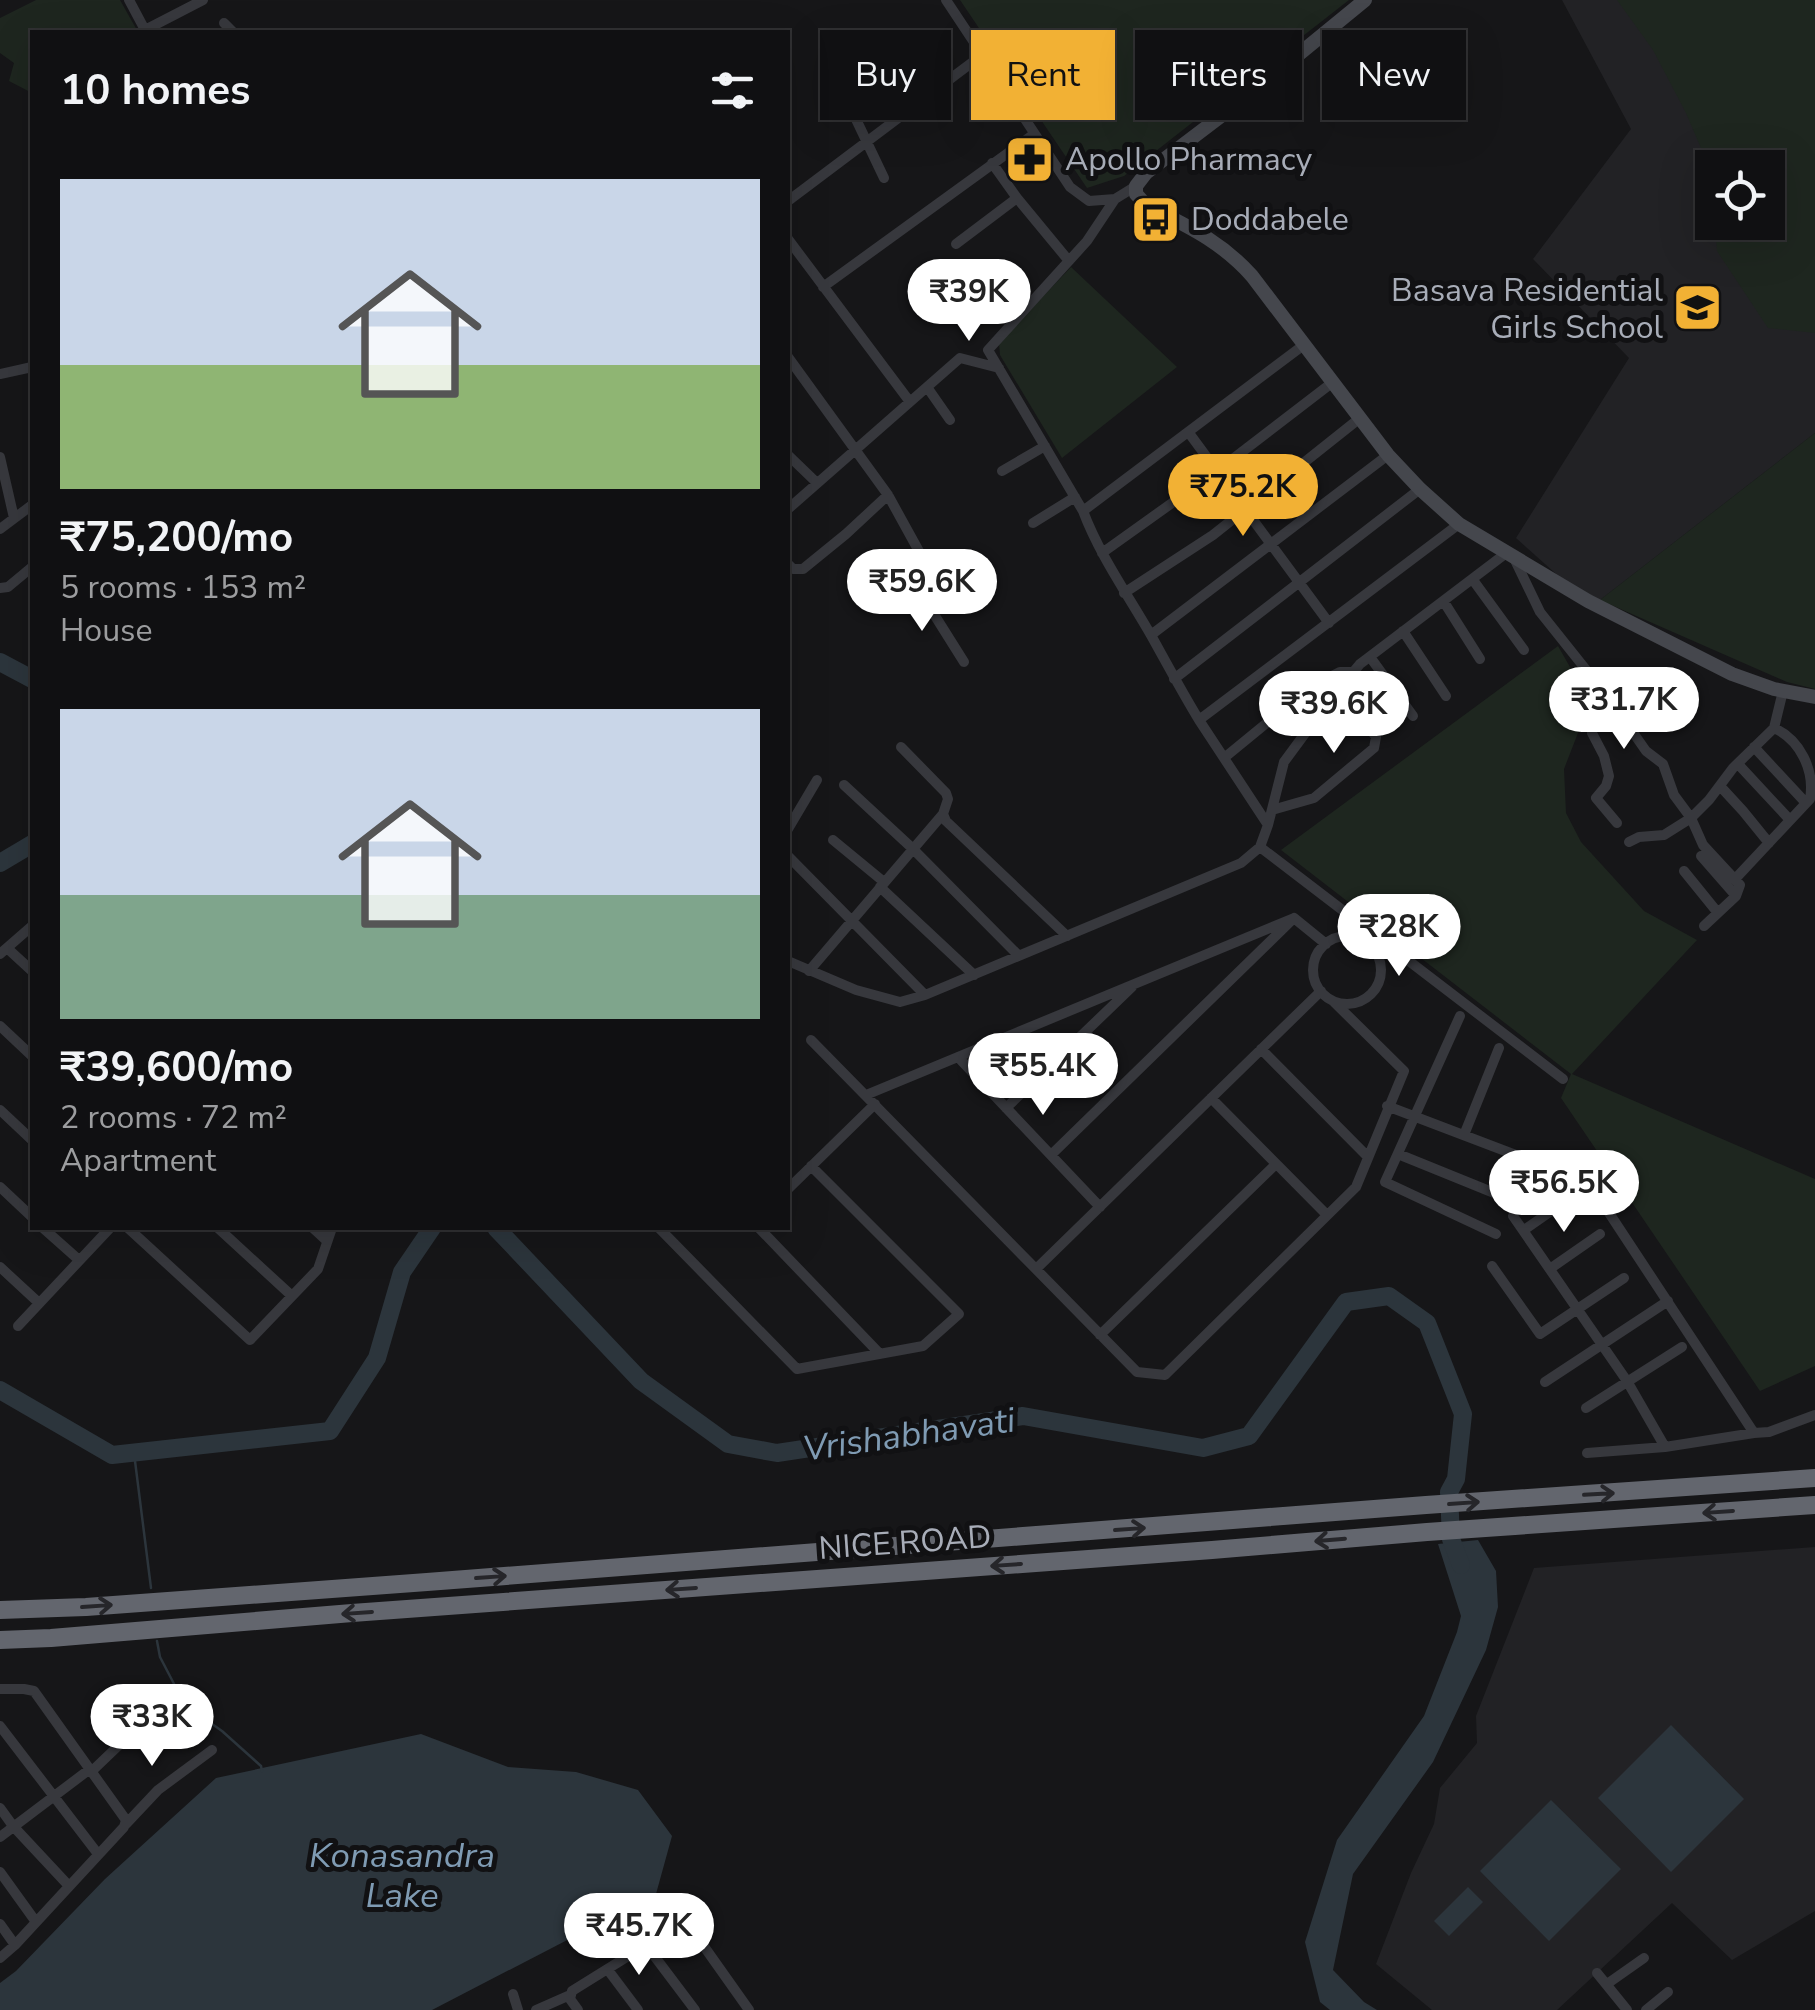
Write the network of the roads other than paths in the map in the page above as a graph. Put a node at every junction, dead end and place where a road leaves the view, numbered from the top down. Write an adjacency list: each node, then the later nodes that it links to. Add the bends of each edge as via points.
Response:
1 (129, 0): 6 (street)
2 (203, 0): 7 (street)
3 (946, 0): 9 (street)
4 (1364, 0): 17 (street)
5 (224, 23): 8 (street)
6 (142, 30)
7 (144, 30)
8 (231, 30)
9 (971, 38)
10 (971, 63): 14 (street)
11 (856, 120): 14 (street)
12 (1025, 120): 13 (street)
13 (1034, 134): 15 (street); 19 (street, via 1070,187 1089,201)
14 (867, 142): 16 (street); 20 (street)
15 (992, 163): 18 (street); 24 (street)
16 (884, 178)
17 (1136, 186): 19 (street); 25 (street, via 1146,206 1235,258)
18 (1017, 198): 22 (street); 23 (street)
19 (1115, 199): 23 (street)
20 (790, 200)
21 (790, 243): 24 (street)
22 (956, 244)
23 (1069, 261): 27 (street, via 988,350)
24 (823, 287): 32 (street)
25 (1304, 344): 30 (street); 35 (street)
26 (790, 360): 37 (street)
27 (1000, 369): 31 (street, via 960,358); 36 (street)
28 (30, 371): 29 (street)
29 (0, 374)
30 (1332, 382): 33 (street); 42 (street)
31 (927, 387): 32 (street); 34 (street)
32 (910, 402): 37 (street)
33 (1360, 418): 38 (street); 49 (street)
34 (950, 420)
35 (1188, 432): 42 (street); 50 (street)
36 (1044, 446): 41 (street); 46 (street)
37 (856, 449): 43 (street); 45 (street)
38 (1388, 455): 44 (street); 55 (street)
39 (790, 457): 43 (street)
40 (0, 458): 51 (street)
41 (1002, 470)
42 (1217, 471): 49 (street); 56 (street)
43 (817, 484): 48 (street)
44 (1420, 490): 53 (street); 61 (street)
45 (888, 495): 58 (street, via 802,568); 62 (street, via 930,571)
46 (1074, 497): 50 (street); 52 (street)
47 (30, 506): 51 (street)
48 (790, 507)
49 (1246, 510): 55 (street); 64 (street)
50 (1083, 511): 56 (street)
51 (14, 518): 54 (street)
52 (1033, 523)
53 (1458, 524): 57 (street); 67 (street)
54 (0, 528)
55 (1271, 544): 61 (street); 69 (street)
56 (1102, 553): 64 (street)
57 (1509, 556): 60 (street); 76 (street, via 1540,612); 78 (street, via 1732,674)
58 (790, 566)
59 (30, 569): 63 (street)
60 (1473, 580): 66 (street); 70 (street)
61 (1299, 583): 67 (street); 75 (street)
62 (914, 584): 65 (street); 73 (street)
63 (0, 588)
64 (1124, 593): 69 (street)
65 (898, 594)
66 (1444, 602): 68 (street); 72 (street)
67 (1328, 623): 82 (street)
68 (1403, 631): 71 (street); 79 (street)
69 (1151, 635): 75 (street)
70 (1524, 650)
71 (1370, 657): 74 (street); 81 (street)
72 (1480, 659)
73 (964, 662)
74 (1354, 672): 77 (street); 86 (street, via 1332,676)
75 (1174, 678): 82 (street)
76 (1597, 684): 94 (street, via 1646,751 1664,764); 96 (street, via 1592,733 1610,776 1596,798)
77 (1341, 688): 92 (street, via 1284,762); 92 (street, via 1376,737 1374,748 1314,798)
78 (1783, 691): 80 (street); 83 (street)
79 (1446, 696)
80 (1815, 697)
81 (1414, 716)
82 (1198, 720): 86 (street)
83 (1774, 728): 84 (street); 91 (street, via 1808,761 1812,793)
84 (1754, 747): 87 (street); 91 (street)
85 (900, 748): 93 (street, via 946,793)
86 (1224, 758): 97 (street)
87 (1738, 764): 90 (street); 95 (street)
88 (817, 780): 98 (street)
89 (844, 785): 103 (street)
90 (1720, 786): 94 (street); 101 (street)
91 (1806, 803): 95 (street)
92 (1272, 810): 97 (street)
93 (943, 814): 103 (street); 116 (street)
94 (1690, 818): 100 (street, via 1664,835); 107 (street, via 1703,845)
95 (1790, 820): 101 (street)
96 (1617, 824)
97 (1268, 826): 102 (street)
98 (790, 827)
99 (833, 840): 108 (street)
100 (1629, 842)
101 (1769, 843): 107 (street)
102 (1260, 847): 113 (street); 116 (street, via 1241,862)
103 (912, 848): 108 (street); 121 (street)
104 (1701, 856): 109 (street)
105 (790, 858): 112 (street)
106 (1684, 870): 110 (street)
107 (1736, 878): 109 (street)
108 (882, 885): 112 (street); 126 (street)
109 (1736, 896): 110 (street)
110 (1718, 913): 114 (street)
111 (1294, 918): 118 (street); 127 (street); 148 (street)
112 (852, 919): 125 (street); 129 (street)
113 (1356, 921): 117 (street); 120 (street)
114 (1704, 926)
115 (30, 928): 119 (street)
116 (1067, 936): 121 (street)
117 (1346, 937): 118 (street); 123 (street, via 1370,945)
118 (1326, 944): 128 (street, via 1314,963)
119 (4, 951): 124 (street)
120 (1400, 954): 123 (street); 138 (street)
121 (1018, 956): 126 (street)
122 (790, 962): 125 (street)
123 (1381, 968): 130 (street, via 1378,985 1363,1000)
124 (30, 970)
125 (810, 971): 129 (street, via 900,1002)
126 (974, 974): 129 (street)
127 (1137, 983): 137 (street); 142 (street)
128 (1320, 991): 130 (street); 135 (street)
129 (925, 995)
130 (1334, 1002): 141 (street, via 1404,1071)
131 (1460, 1016): 144 (street)
132 (0, 1026): 136 (street)
133 (812, 1040): 140 (street)
134 (1499, 1048): 145 (street)
135 (1261, 1050): 139 (street); 149 (street)
136 (30, 1054)
137 (958, 1057): 140 (street); 142 (street)
138 (1564, 1079)
139 (1212, 1098): 151 (street); 156 (street)
140 (871, 1099): 152 (street); 176 (street)
141 (1388, 1106): 144 (street); 149 (street)
142 (1006, 1108): 148 (street)
143 (0, 1110): 146 (street)
144 (1414, 1117): 145 (street); 147 (street)
145 (1464, 1136): 150 (street)
146 (30, 1138)
147 (1398, 1154): 155 (street); 169 (street, via 1385,1182)
148 (1050, 1155): 156 (street)
149 (1368, 1157): 158 (street, via 1356,1186)
150 (1529, 1160)
151 (1276, 1164): 158 (street); 183 (street)
152 (811, 1166): 154 (street); 186 (street, via 959,1314 923,1346)
153 (0, 1187): 157 (street)
154 (790, 1187)
155 (1509, 1199)
156 (1100, 1207): 176 (street)
157 (30, 1215)
158 (1327, 1215): 183 (street, via 1165,1376 1137,1372)
159 (1513, 1216): 168 (street)
160 (46, 1230): 172 (street)
161 (108, 1230): 172 (street)
162 (130, 1230): 178 (street, via 250,1340)
163 (220, 1230): 178 (street)
164 (315, 1230): 171 (street)
165 (331, 1230): 171 (street)
166 (661, 1230): 186 (street, via 797,1369)
167 (760, 1230): 186 (street)
168 (1524, 1230): 175 (street); 179 (street, via 1590,1184)
169 (1496, 1234)
170 (1600, 1234): 175 (street)
171 (326, 1240): 178 (street, via 318,1269)
172 (79, 1260): 180 (street)
173 (1492, 1266): 181 (street, via 1540,1334)
174 (0, 1267): 180 (street)
175 (1551, 1268): 181 (street)
176 (1036, 1270): 183 (street)
177 (1624, 1278): 181 (street)
178 (292, 1296)
179 (1668, 1301): 184 (street); 191 (street)
180 (39, 1303): 182 (street)
181 (1578, 1308): 184 (street)
182 (18, 1326)
183 (1100, 1335)
184 (1602, 1344): 187 (street); 188 (street)
185 (1682, 1347): 188 (street)
186 (880, 1354)
187 (1546, 1382)
188 (1627, 1382): 189 (street); 192 (street)
189 (1586, 1408)
190 (1815, 1415): 191 (street)
191 (1754, 1433): 192 (street)
192 (1665, 1447): 193 (street)
193 (1587, 1453)
194 (1815, 1478): 196 (highway, NICE ROAD, one-way to 194)
195 (1815, 1505): 197 (highway, NICE ROAD, one-way to 197)
196 (0, 1610)
197 (0, 1640)
198 (0, 1689): 202 (street, via 34,1691)
199 (140, 1725): 202 (street)
200 (0, 1726): 203 (street)
201 (212, 1750): 205 (street)
202 (91, 1770): 203 (street); 205 (street)
203 (54, 1798): 206 (street); 208 (street)
204 (0, 1808): 206 (street)
205 (126, 1824): 208 (street)
206 (13, 1826): 207 (street); 210 (street)
207 (0, 1837)
208 (98, 1854): 210 (street)
209 (0, 1872): 211 (street)
210 (69, 1886): 211 (street)
211 (36, 1922): 213 (street)
212 (0, 1924): 213 (street)
213 (15, 1945): 215 (street)
214 (702, 1945): 228 (street)
215 (0, 1958)
216 (1644, 1958): 219 (street)
217 (608, 1970): 222 (street); 226 (street); 227 (street, via 646,1945)
218 (1597, 1973): 219 (street)
219 (1607, 1984): 229 (street)
220 (1668, 1992): 230 (street)
221 (514, 1994): 223 (street)
222 (570, 1995): 224 (street); 225 (street)
223 (518, 2010)
224 (536, 2010)
225 (578, 2010)
226 (638, 2010)
227 (695, 2010)
228 (749, 2010)
229 (1626, 2010)
230 (1646, 2010)

